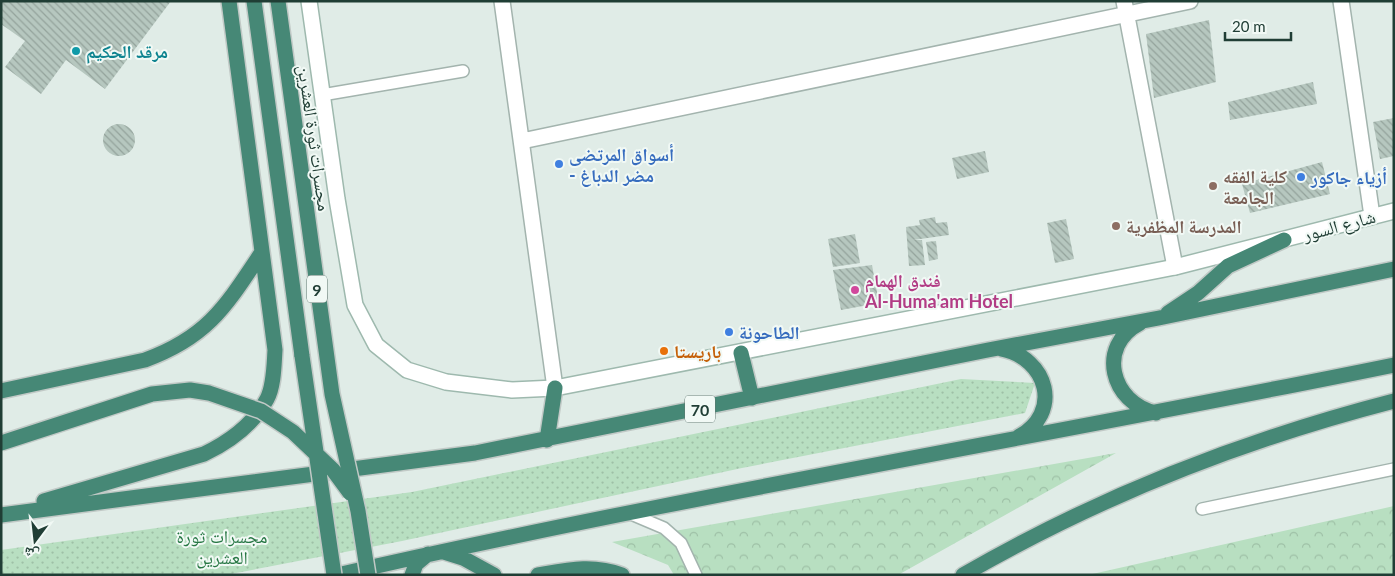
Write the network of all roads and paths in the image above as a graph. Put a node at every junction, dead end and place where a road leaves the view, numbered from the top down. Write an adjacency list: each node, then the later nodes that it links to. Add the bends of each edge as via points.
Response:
1 (229, 1): 15 (highway)
2 (254, 1): 36 (highway, 9, bridge)
3 (278, 1): 32 (highway, مجسرات ثورة العشرين / 9, bridge, via 332,394)
4 (309, 1): 10 (street, شارع السور)
5 (502, 1): 11 (street)
6 (1190, 1): 8 (street)
7 (1340, 1): 13 (street)
8 (1125, 8): 11 (street); 16 (street)
9 (463, 71): 10 (lane)
10 (322, 95): 22 (street, شارع السور, via 355,305 376,345 407,370 446,382 512,390)
11 (522, 141): 22 (street)
12 (1394, 211): 13 (street, شارع السور)
13 (1372, 216): 14 (street, شارع السور)
14 (1284, 240): 16 (street, شارع السور); 18 (highway, via 1228,266 1198,293)
15 (262, 252): 23 (highway, via 212,321 167,352 145,360); 33 (highway, via 275,350 268,398 245,428 204,454)
16 (1175, 267): 20 (street, شارع السور)
17 (1394, 269): 18 (highway, 70)
18 (1153, 319): 19 (highway, 70); 26 (highway, via 1125,335 1114,359 1114,372 1124,396 1146,410)
19 (988, 350): 24 (highway, 70); 27 (highway, via 1002,349 1021,356 1037,369 1043,382 1045,396 1037,422)
20 (741, 353): 22 (street, شارع السور); 24 (highway)
21 (1394, 365): 26 (highway)
22 (555, 388): 28 (highway)
23 (1, 391)
24 (752, 398): 28 (highway, 70)
25 (1394, 401): 43 (highway, via 1278,434 1164,476 1041,532)
26 (1159, 413): 27 (highway)
27 (1015, 439): 34 (highway)
28 (547, 440): 33 (highway, 70, via 475,453)
29 (1, 443): 32 (highway, bridge, via 152,394 190,390 210,393 261,411 293,432 343,482)
30 (1394, 469): 31 (lane)
31 (1202, 509)
32 (358, 511): 37 (highway, مجسرات ثورة العشرين / 9, bridge)
33 (1, 514)
34 (631, 514): 35 (highway); 42 (lane, via 664,528 681,542)
35 (433, 553): 36 (highway); 38 (highway, via 416,564); 39 (highway, via 450,553 464,558)
36 (336, 575)
37 (369, 575)
38 (412, 575)
39 (494, 575)
40 (538, 575): 41 (highway, via 583,568 600,568)
41 (622, 575)
42 (696, 575)
43 (963, 575)

